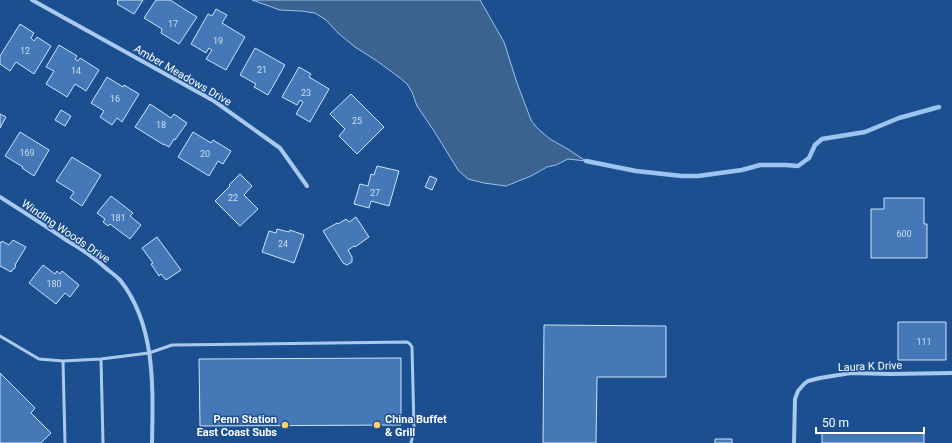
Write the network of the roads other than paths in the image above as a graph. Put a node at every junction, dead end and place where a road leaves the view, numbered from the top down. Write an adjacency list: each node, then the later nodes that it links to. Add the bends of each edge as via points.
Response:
1 (32, 0): 2 (street, Amber Meadows Drive, via 214,101 280,148)
2 (308, 186)
3 (0, 197): 5 (street, Winding Woods Drive, via 94,258 118,278 130,294 138,312 146,334)
4 (0, 336): 7 (lane, via 39,359)
5 (149, 353): 6 (lane); 11 (street, Winding Woods Drive, via 152,377); 12 (lane, via 172,345 407,342 412,347 414,430)
6 (101, 358): 7 (lane); 10 (lane)
7 (63, 361): 9 (lane)
8 (952, 372): 13 (street, Laura K Drive, via 851,373 808,381 798,391 795,399)
9 (65, 443)
10 (103, 443)
11 (152, 443)
12 (411, 443)
13 (794, 443)

